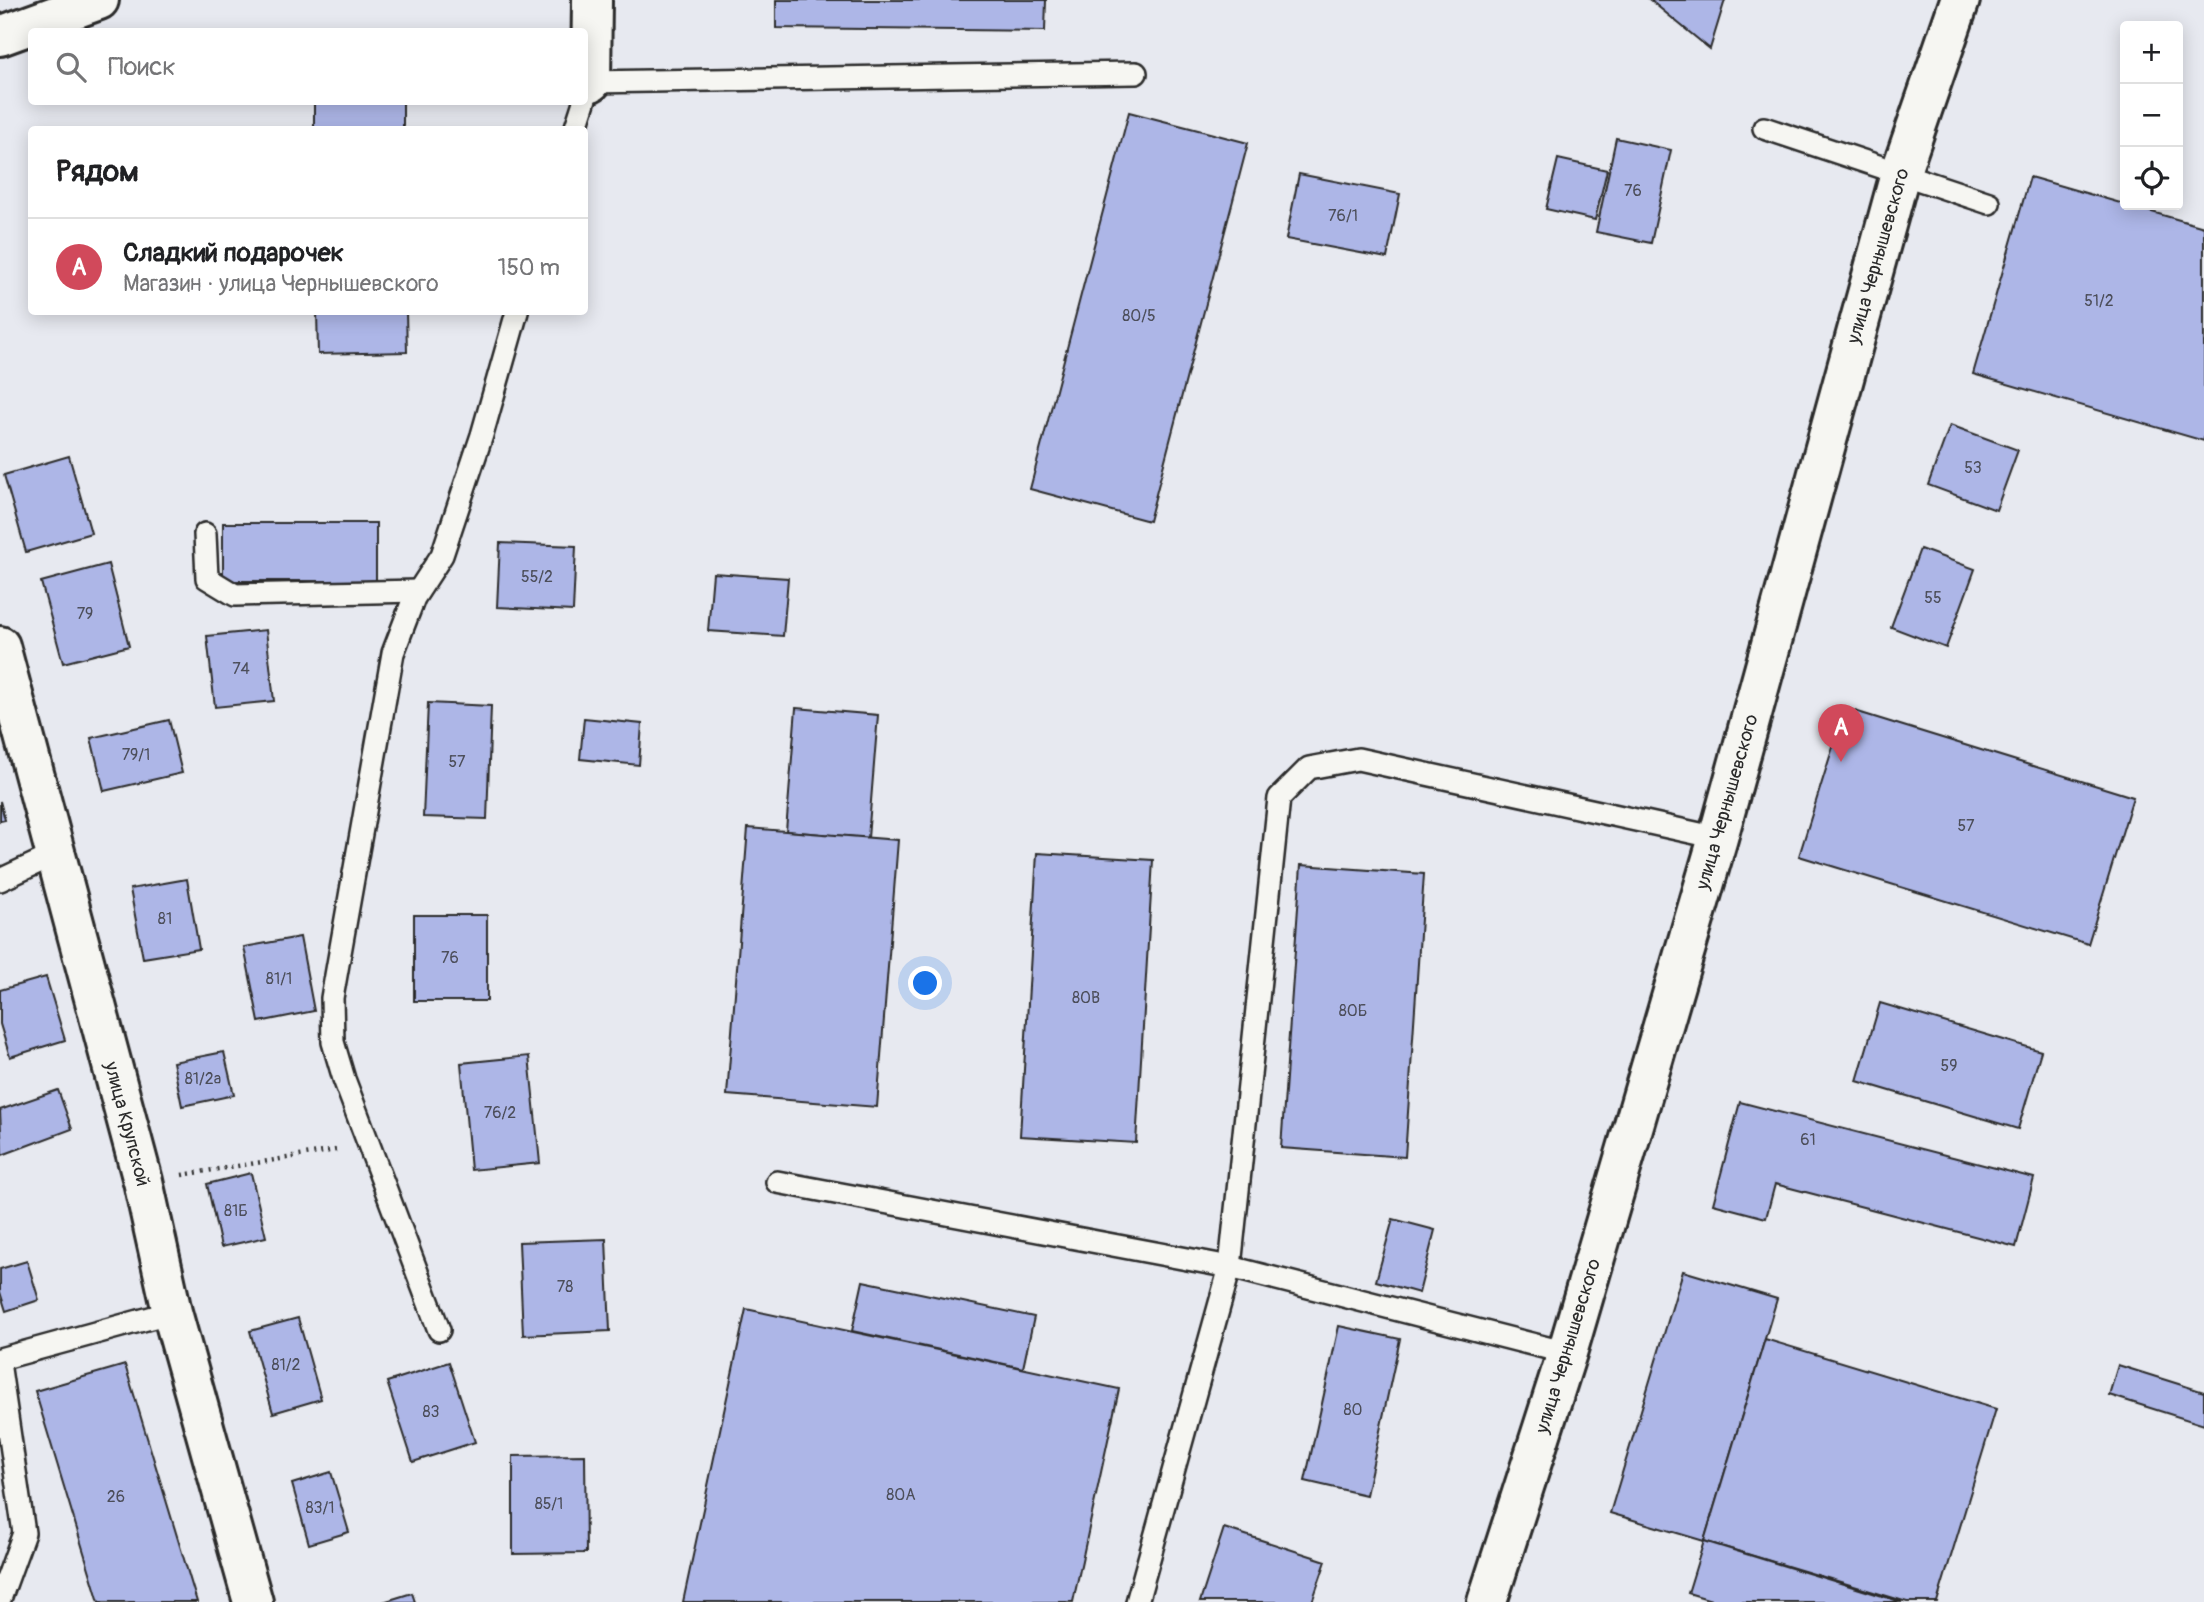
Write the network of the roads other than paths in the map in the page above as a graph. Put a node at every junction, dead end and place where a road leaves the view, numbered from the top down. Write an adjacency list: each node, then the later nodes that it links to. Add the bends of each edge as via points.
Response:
1 (99, 0): 4 (main road)
2 (592, 0): 6 (main road)
3 (1960, 0): 11 (main road, улица Чернышевского)
4 (0, 36)
5 (1136, 73): 7 (lane)
6 (588, 76)
7 (588, 95)
8 (584, 105): 9 (lane)
9 (576, 126)
10 (1764, 128): 11 (lane)
11 (1900, 174): 12 (lane); 17 (main road, улица Чернышевского)
12 (1989, 203)
13 (516, 315): 15 (lane, via 442,555)
14 (205, 534): 15 (lane, via 207,578 235,595)
15 (418, 591): 23 (lane, via 393,653 332,998 333,1042)
16 (0, 646): 18 (main road, улица Крупской)
17 (1718, 838): 21 (lane, via 1358,759 1309,768 1279,798); 24 (main road, улица Чернышевского)
18 (56, 854): 19 (lane); 22 (main road, улица Крупской, via 143,1181)
19 (0, 880)
20 (777, 1182): 21 (lane)
21 (1230, 1267): 24 (lane); 29 (lane)
22 (172, 1312): 25 (lane); 28 (main road, улица Крупской)
23 (439, 1330)
24 (1567, 1353): 30 (main road, улица Чернышевского)
25 (0, 1359)
26 (0, 1369): 27 (lane, via 24,1533)
27 (0, 1600)
28 (253, 1602)
29 (1137, 1602)
30 (1487, 1602)

